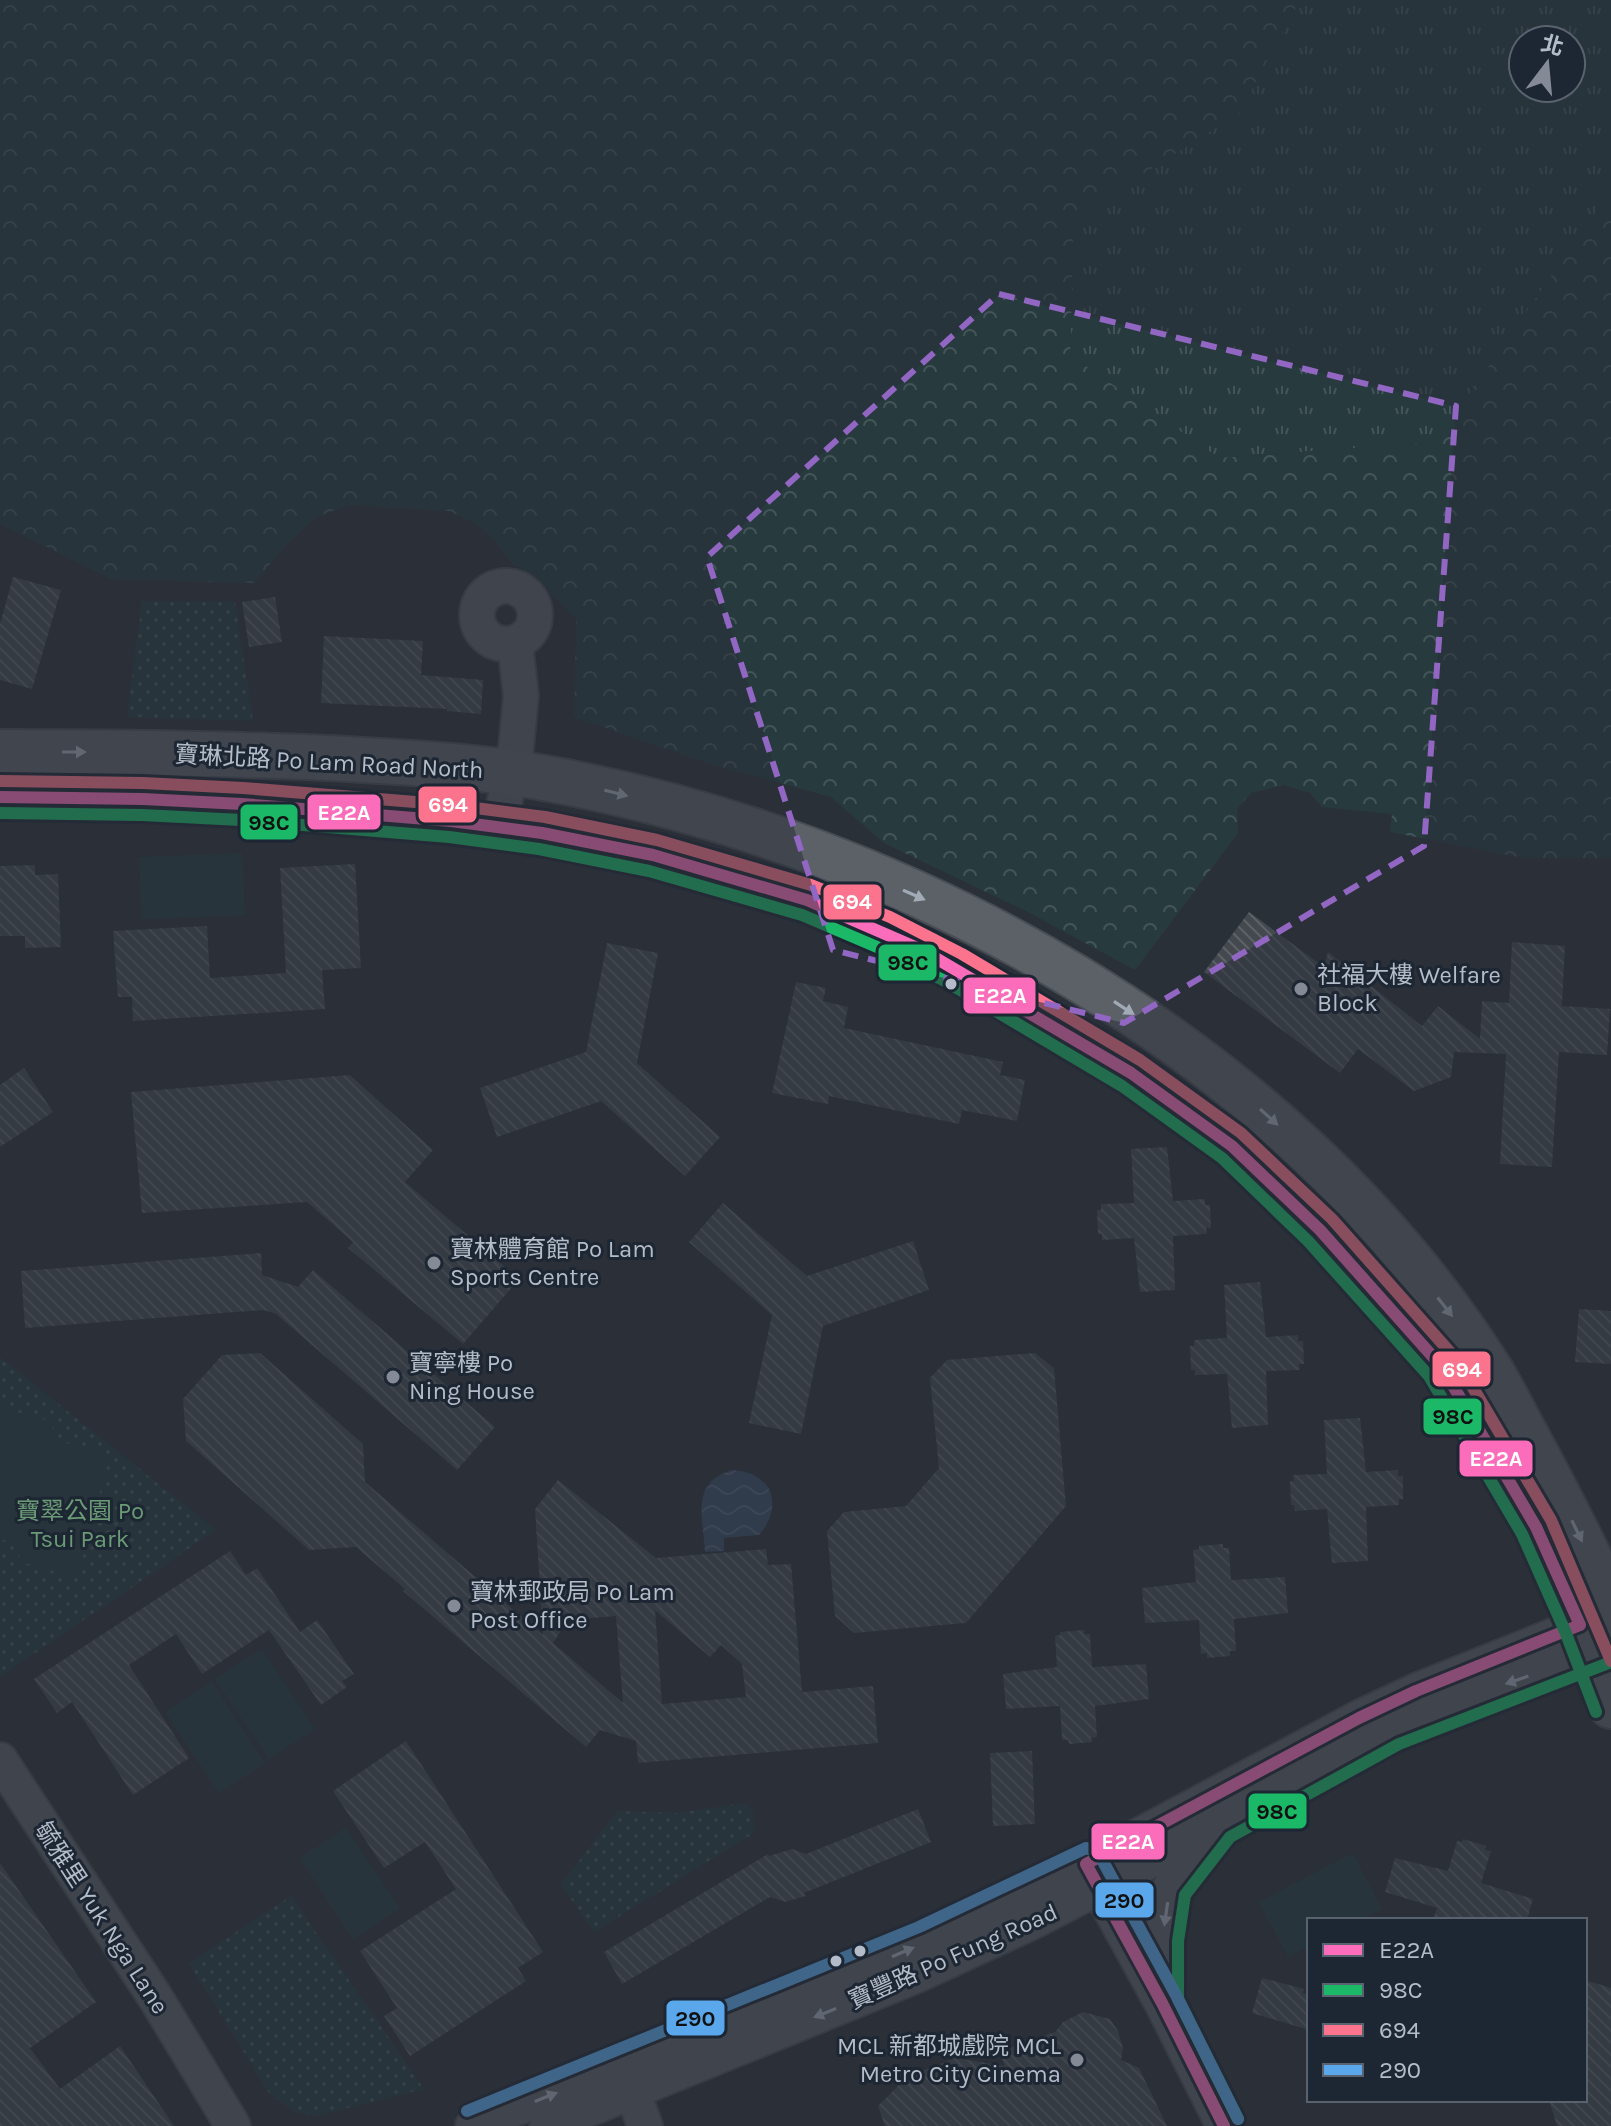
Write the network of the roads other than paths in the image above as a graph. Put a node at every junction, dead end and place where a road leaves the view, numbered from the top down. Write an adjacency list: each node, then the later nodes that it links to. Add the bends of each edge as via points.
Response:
1 (515, 643): 3 (street, via 521,696)
2 (0, 752): 3 (main road, 寶琳北路 Po Lam Road North, one-way to 3, via 259,754)
3 (511, 773): 5 (street); 6 (main road, 寶琳北路 Po Lam Road North, one-way to 6, via 666,805 830,857 1035,952 1209,1067 1345,1189 1456,1321 1498,1384 1565,1508)
4 (0, 797): 5 (main road, 寶琳北路 Po Lam Road North, via 242,804)
5 (499, 828): 6 (main road, 寶琳北路 Po Lam Road North, via 653,855 807,900 884,932 1131,1073 1232,1146 1320,1230 1442,1367)
6 (1601, 1628): 7 (main road, 寶琳北路 Po Lam Road North); 9 (street, 寶豐路 Po Fung Road, one-way to 9, via 1510,1682 1392,1730); 10 (street, 寶豐路 Po Fung Road, via 1416,1691 1359,1718)
7 (1611, 1706)
8 (0, 1760): 12 (street, 毓雅里 Yuk Nga Lane)
9 (1219, 1825): 10 (street, 寶豐路 Po Fung Road); 11 (street, one-way to 11, via 1170,1888 1162,1940)
10 (1092, 1876): 11 (street); 13 (street, 寶豐路 Po Fung Road, via 926,1942)
11 (1162, 2003): 19 (street)
12 (202, 2078): 14 (street, 毓雅里 Yuk Nga Lane); 15 (street, 毓雅里 Yuk Nga Lane)
13 (628, 2078): 16 (street, 寶豐路 Po Fung Road, one-way to 13); 17 (street, 寶豐路 Po Fung Road); 18 (street)
14 (221, 2126)
15 (233, 2126)
16 (473, 2126)
17 (547, 2126)
18 (645, 2126)
19 (1224, 2126)

